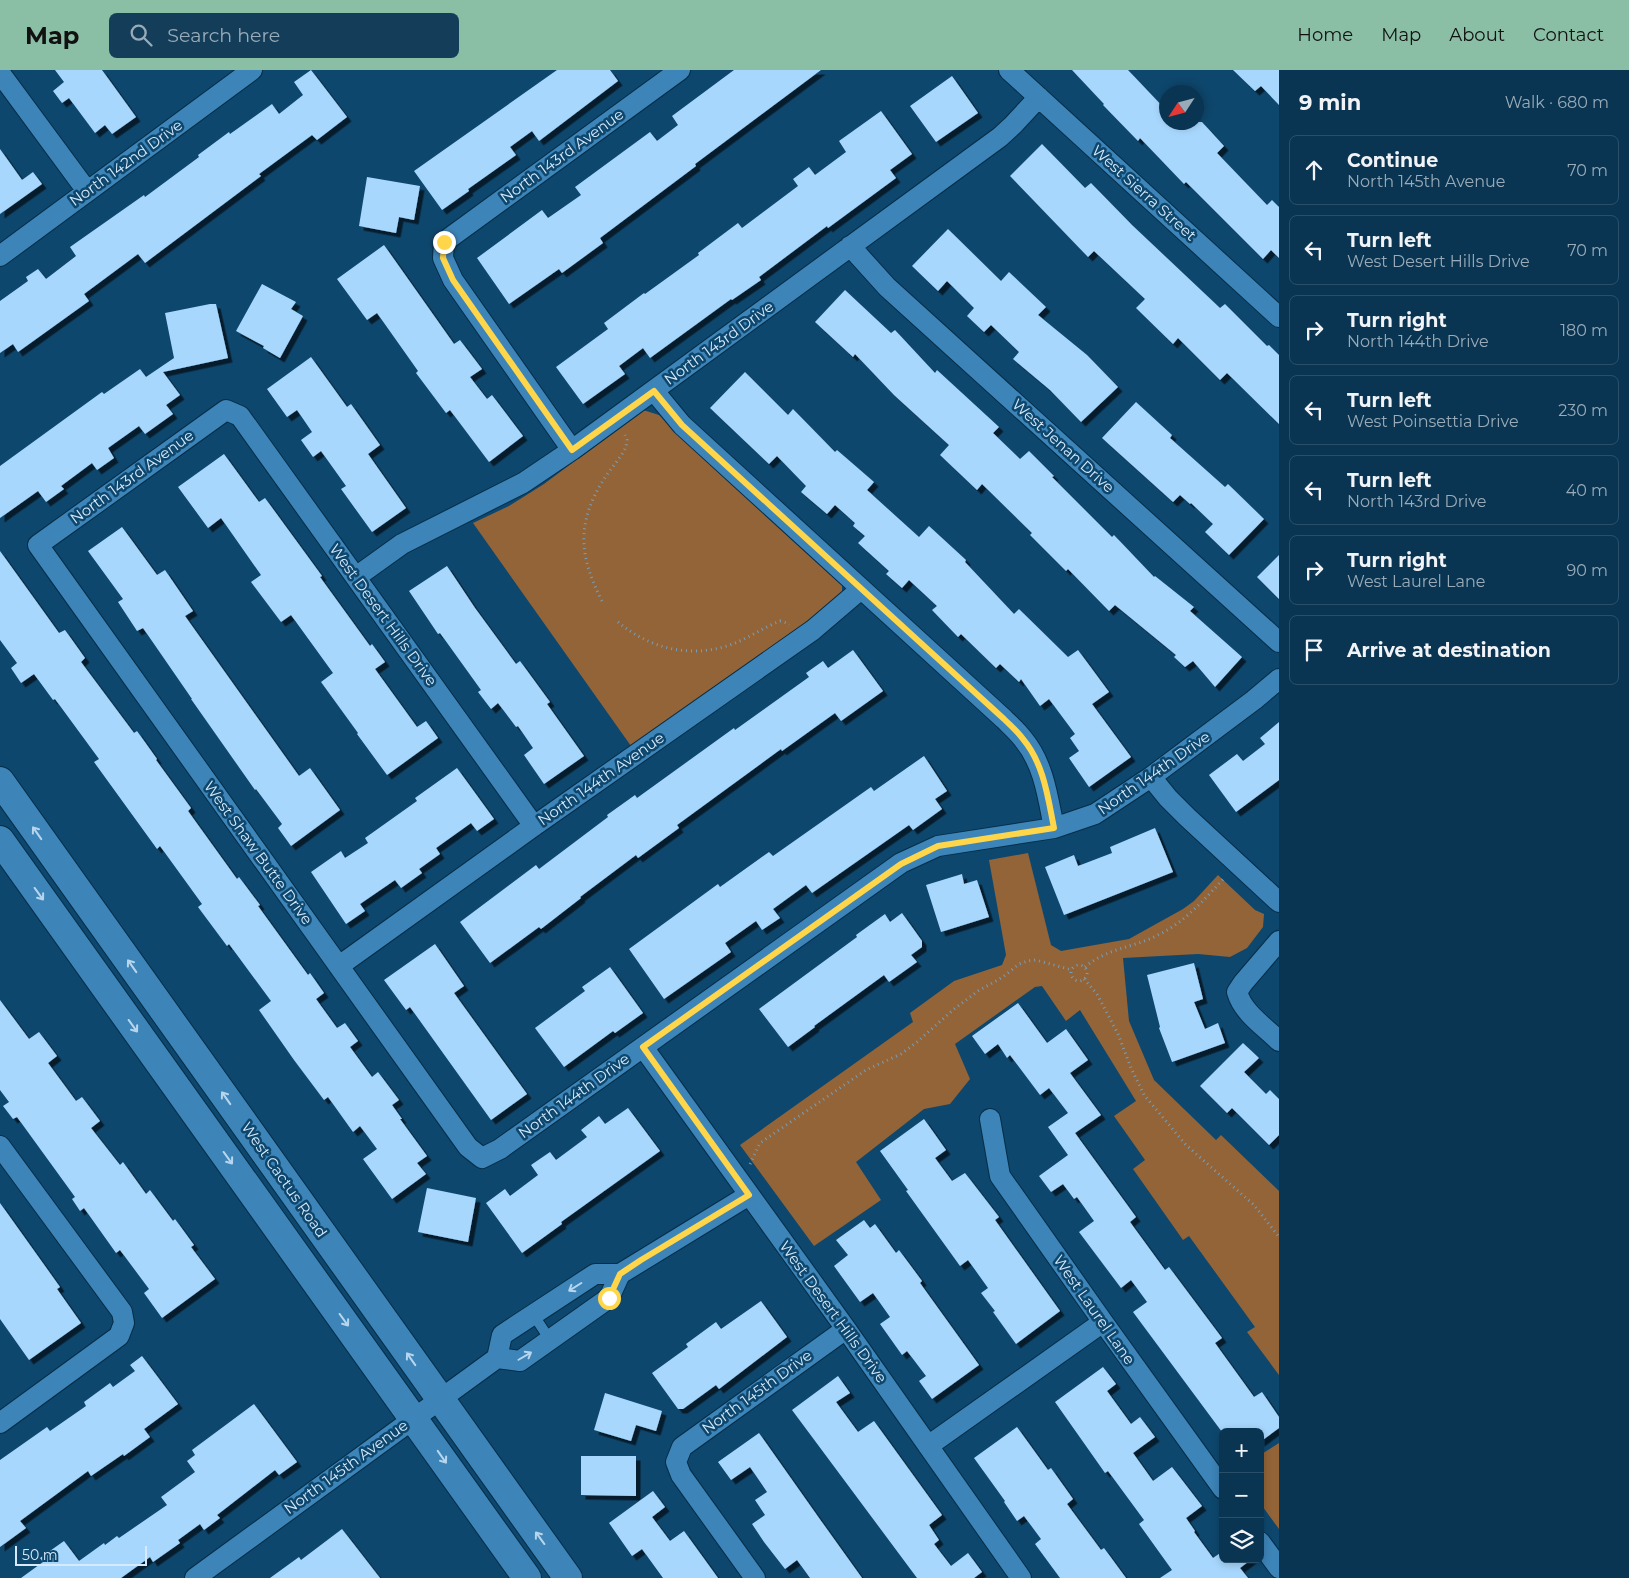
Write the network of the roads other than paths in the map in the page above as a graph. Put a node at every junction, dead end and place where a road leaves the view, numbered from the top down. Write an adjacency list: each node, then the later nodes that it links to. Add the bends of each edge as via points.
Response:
1 (252, 70): 6 (street, North 142nd Drive)
2 (680, 70): 12 (street, North 143rd Avenue, via 444,242 443,258 453,280)
3 (1009, 70): 5 (street, West Sierra Street)
4 (0, 73): 6 (street)
5 (1039, 97): 7 (street, North 143rd Drive, via 1014,125); 9 (street, West Sierra Street)
6 (87, 191): 8 (street, North 142nd Drive)
7 (850, 246): 10 (street, North 143rd Drive); 16 (street, West Jenan Drive, via 887,288)
8 (0, 256)
9 (1279, 317)
10 (654, 391): 12 (street, North 143rd Drive); 15 (street, via 682,425)
11 (226, 410): 13 (street, North 143rd Avenue); 14 (street, West Desert Hills Drive, via 240,416)
12 (572, 450): 14 (street, North 143rd Drive, via 522,483 402,544)
13 (38, 544): 25 (street, West Shaw Butte Drive)
14 (356, 577): 20 (street, West Desert Hills Drive)
15 (861, 589): 20 (street, North 144th Avenue, via 813,630); 21 (street, via 1025,741 1046,783)
16 (1279, 642)
17 (1279, 679): 18 (street, North 144th Drive)
18 (1151, 777): 21 (street, North 144th Drive, via 1095,814); 23 (street, via 1187,817)
19 (0, 781): 38 (main road, West Cactus Road, one-way to 19)
20 (534, 826): 25 (street, North 144th Avenue)
21 (1054, 828): 27 (street, North 144th Drive, via 938,846 901,864)
22 (0, 840): 39 (main road, one-way to 39)
23 (1279, 902)
24 (1279, 941): 26 (street, via 1237,992 1248,1012)
25 (339, 966): 30 (street, West Shaw Butte Drive, via 468,1147)
26 (1279, 1040)
27 (643, 1047): 30 (street, North 144th Drive, via 500,1149); 31 (street, West Desert Hills Drive)
28 (990, 1119): 34 (street, West Laurel Lane, via 1000,1176)
29 (0, 1146): 40 (street, via 122,1312 124,1323 119,1336)
30 (482, 1158)
31 (749, 1195): 32 (street); 35 (street, West Desert Hills Drive)
32 (620, 1274): 33 (street, one-way to 33, via 595,1274); 36 (street, via 609,1298)
33 (532, 1314): 36 (lane); 37 (street, via 502,1335)
34 (1103, 1322): 41 (street); 42 (street, West Laurel Lane)
35 (846, 1329): 41 (street, West Desert Hills Drive); 48 (street, North 145th Drive, via 682,1447 676,1462 681,1475)
36 (550, 1340): 37 (street, one-way to 36, via 520,1361)
37 (497, 1358): 38 (street, North 145th Avenue)
38 (440, 1399): 39 (street, North 145th Avenue); 47 (main road, West Cactus Road, one-way to 38)
39 (414, 1417): 45 (street, North 145th Avenue); 46 (main road, one-way to 46)
40 (0, 1423)
41 (928, 1446): 49 (street, West Desert Hills Drive)
42 (1219, 1484)
43 (1264, 1547): 44 (street)
44 (1279, 1568)
45 (195, 1578)
46 (528, 1578)
47 (568, 1578)
48 (755, 1578)
49 (1021, 1578)

